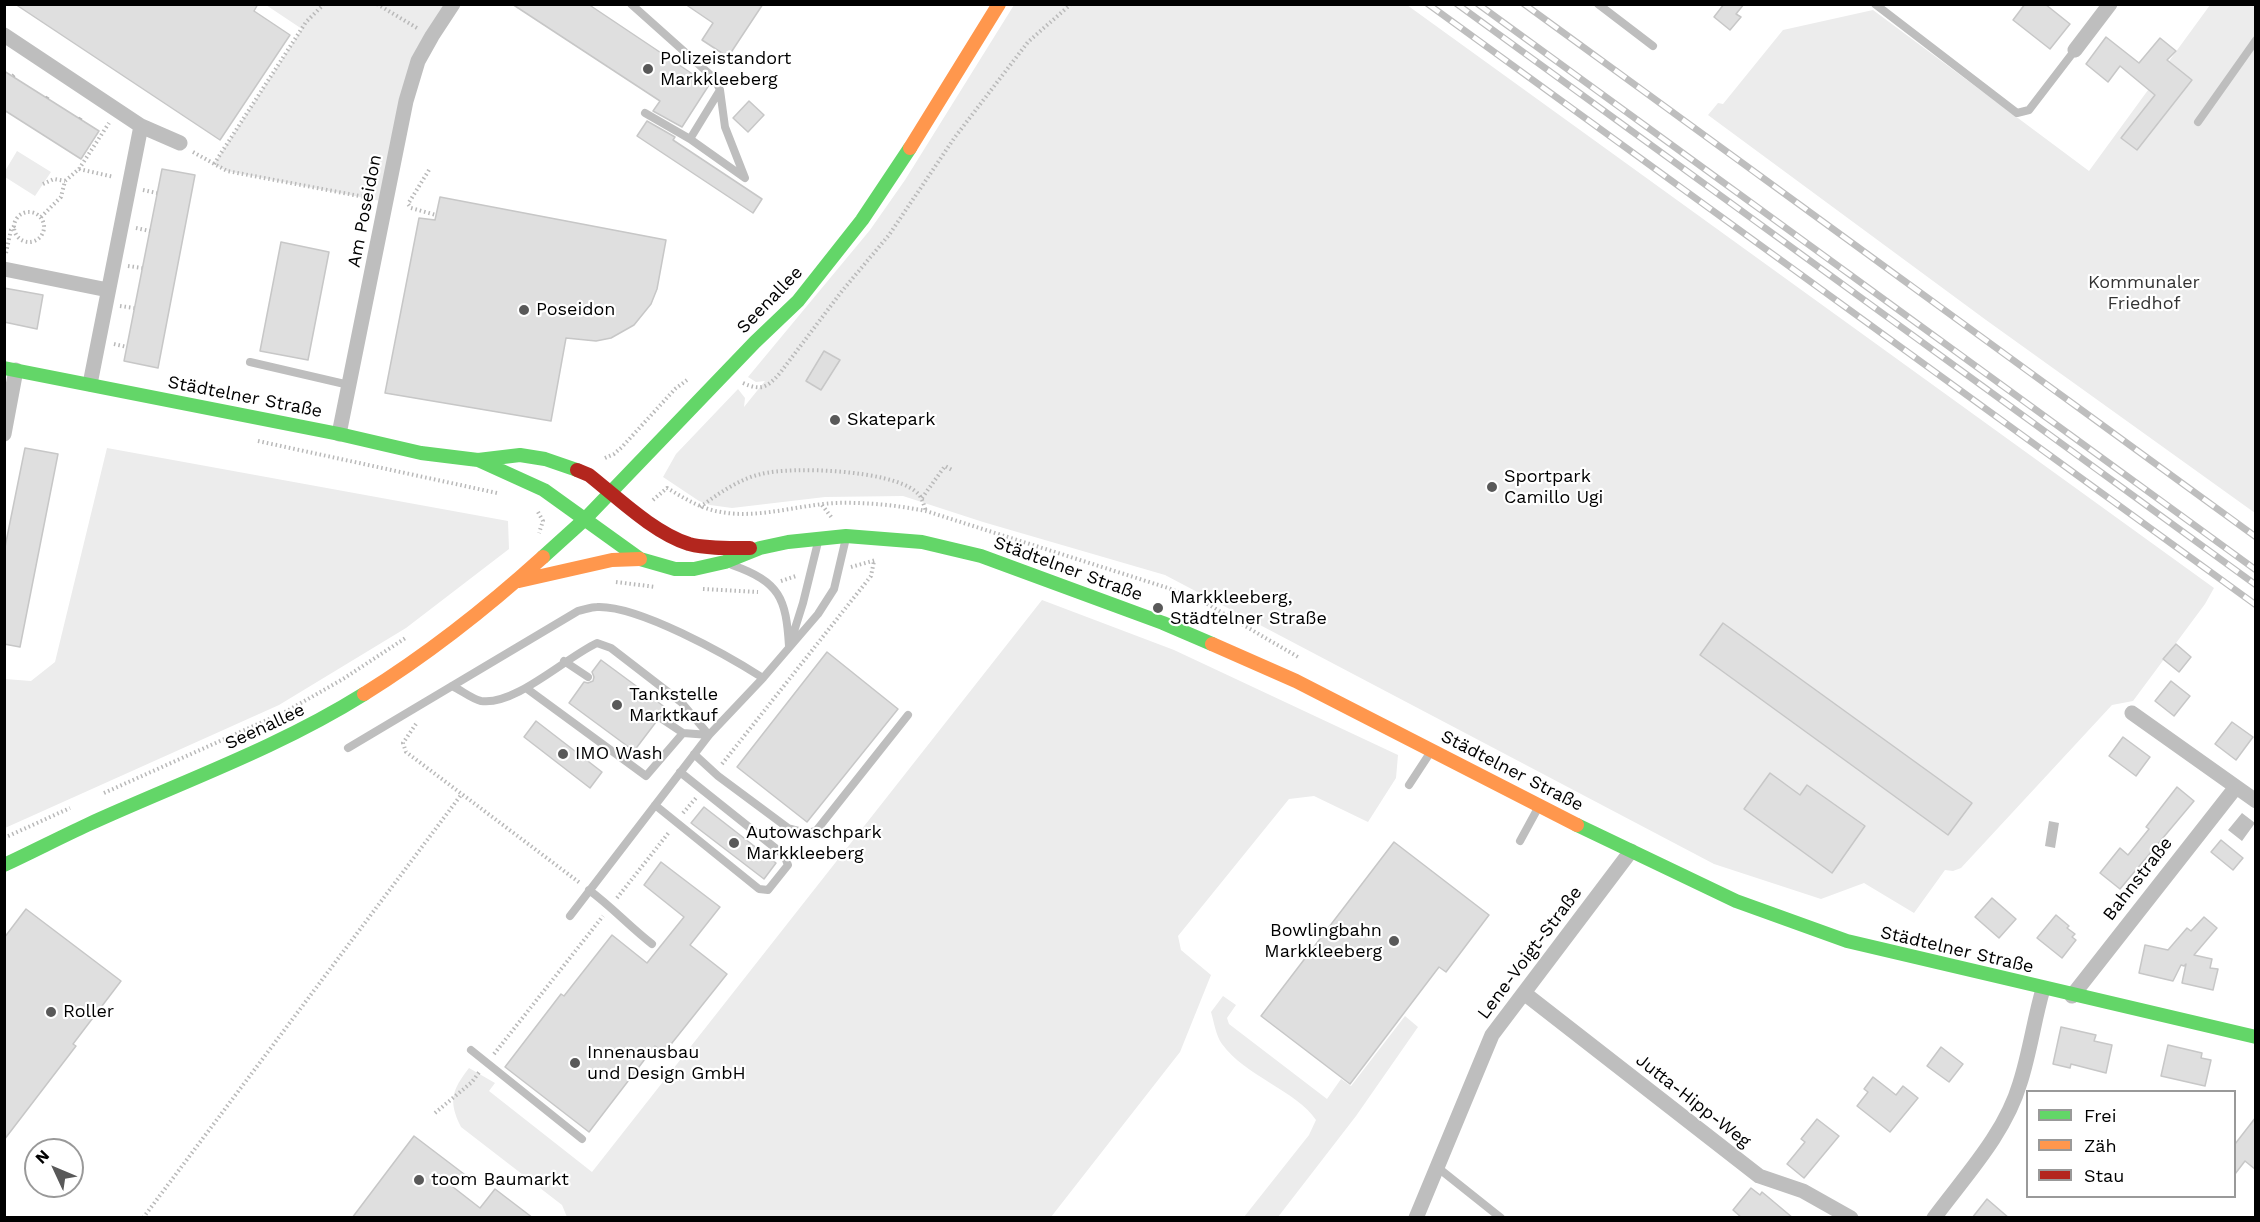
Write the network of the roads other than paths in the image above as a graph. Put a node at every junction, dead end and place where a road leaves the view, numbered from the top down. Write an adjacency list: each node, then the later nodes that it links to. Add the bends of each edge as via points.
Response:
1 (453, 4): 22 (street, Am Poseidon, via 418,61 406,101)
2 (630, 4): 11 (lane, via 715,79)
3 (999, 4): 26 (street, Seenallee, via 895,172 798,301)
4 (1598, 4): 9 (lane)
5 (1875, 4): 10 (lane, via 2017,113 2029,110)
6 (2110, 4): 10 (street)
7 (4, 34): 14 (street)
8 (2256, 40): 13 (lane)
9 (1653, 46)
10 (2075, 50)
11 (720, 90): 15 (lane); 15 (lane, via 725,127 745,178)
12 (645, 113): 15 (lane)
13 (2198, 122)
14 (141, 126): 16 (street); 18 (street, via 135,185)
15 (690, 140)
16 (180, 143)
17 (4, 269): 18 (street)
18 (108, 290): 21 (street)
19 (250, 362): 22 (lane)
20 (10, 369): 21 (street, Städtelner Straße); 23 (street)
21 (90, 384): 24 (street, Städtelner Straße)
22 (350, 385): 24 (street, Am Poseidon)
23 (4, 434)
24 (339, 434): 25 (street, Städtelner Straße, via 421,453)
25 (478, 460): 26 (street, Städtelner Straße, via 519,455 545,459 589,475); 27 (street, Städtelner Straße, via 544,490)
26 (611, 492): 27 (street, Seenallee); 30 (street, Städtelner Straße, via 656,527 690,544)
27 (585, 519): 31 (street, Städtelner Straße); 33 (street, Seenallee)
28 (846, 536): 29 (street, Städtelner Straße); 34 (lane, via 834,589); 46 (street, Städtelner Straße, via 922,542 1022,570 1163,623 1296,681)
29 (819, 538): 30 (street, Städtelner Straße); 34 (lane)
30 (760, 548): 32 (street, Städtelner Straße)
31 (640, 559): 32 (street, Städtelner Straße, via 675,569); 33 (street, Seenallee, via 612,560)
32 (724, 562): 34 (lane, via 759,576 772,586 787,616)
33 (518, 581): 56 (street, Seenallee, via 396,674 324,719)
34 (789, 646): 37 (lane)
35 (564, 661): 36 (lane); 39 (lane); 44 (lane, via 597,643 611,648 681,702)
36 (588, 678)
37 (763, 678): 38 (lane, via 637,613 595,607 579,611); 44 (lane)
38 (452, 686): 39 (lane, via 480,700 503,700); 45 (lane)
39 (526, 688): 43 (lane, via 646,776)
40 (2132, 713): 50 (street)
41 (908, 716): 47 (lane, via 816,831 807,833 788,828)
42 (659, 717): 43 (lane)
43 (683, 733): 44 (lane)
44 (709, 735): 47 (lane)
45 (348, 748)
46 (1432, 750): 49 (lane); 53 (street, Städtelner Straße)
47 (694, 754): 48 (lane)
48 (680, 772): 52 (lane); 52 (lane, via 784,855 788,865 768,890 759,889)
49 (1409, 784)
50 (2236, 787): 51 (street); 62 (street, Bahnstraße)
51 (2256, 801)
52 (655, 805): 57 (lane)
53 (1540, 807): 54 (lane); 55 (street, Städtelner Straße)
54 (1520, 841)
55 (1631, 851): 60 (street, Städtelner Straße, via 1736,901 1847,941); 61 (street, Lene-Voigt-Straße)
56 (4, 865)
57 (590, 890): 58 (lane); 59 (lane)
58 (570, 916)
59 (652, 944)
60 (2043, 989): 62 (street, Städtelner Straße); 70 (street, via 2020,1084 2005,1118)
61 (1524, 993): 66 (street, Lene-Voigt-Straße, via 1492,1035); 69 (street, Jutta-Hipp-Weg, via 1759,1176 1803,1191)
62 (2072, 996): 63 (street, Städtelner Straße)
63 (2256, 1037)
64 (471, 1050): 65 (lane)
65 (582, 1139)
66 (1437, 1167): 67 (street, Lene-Voigt-Straße); 68 (lane)
67 (1416, 1218)
68 (1501, 1218)
69 (1851, 1218)
70 (1934, 1218)

